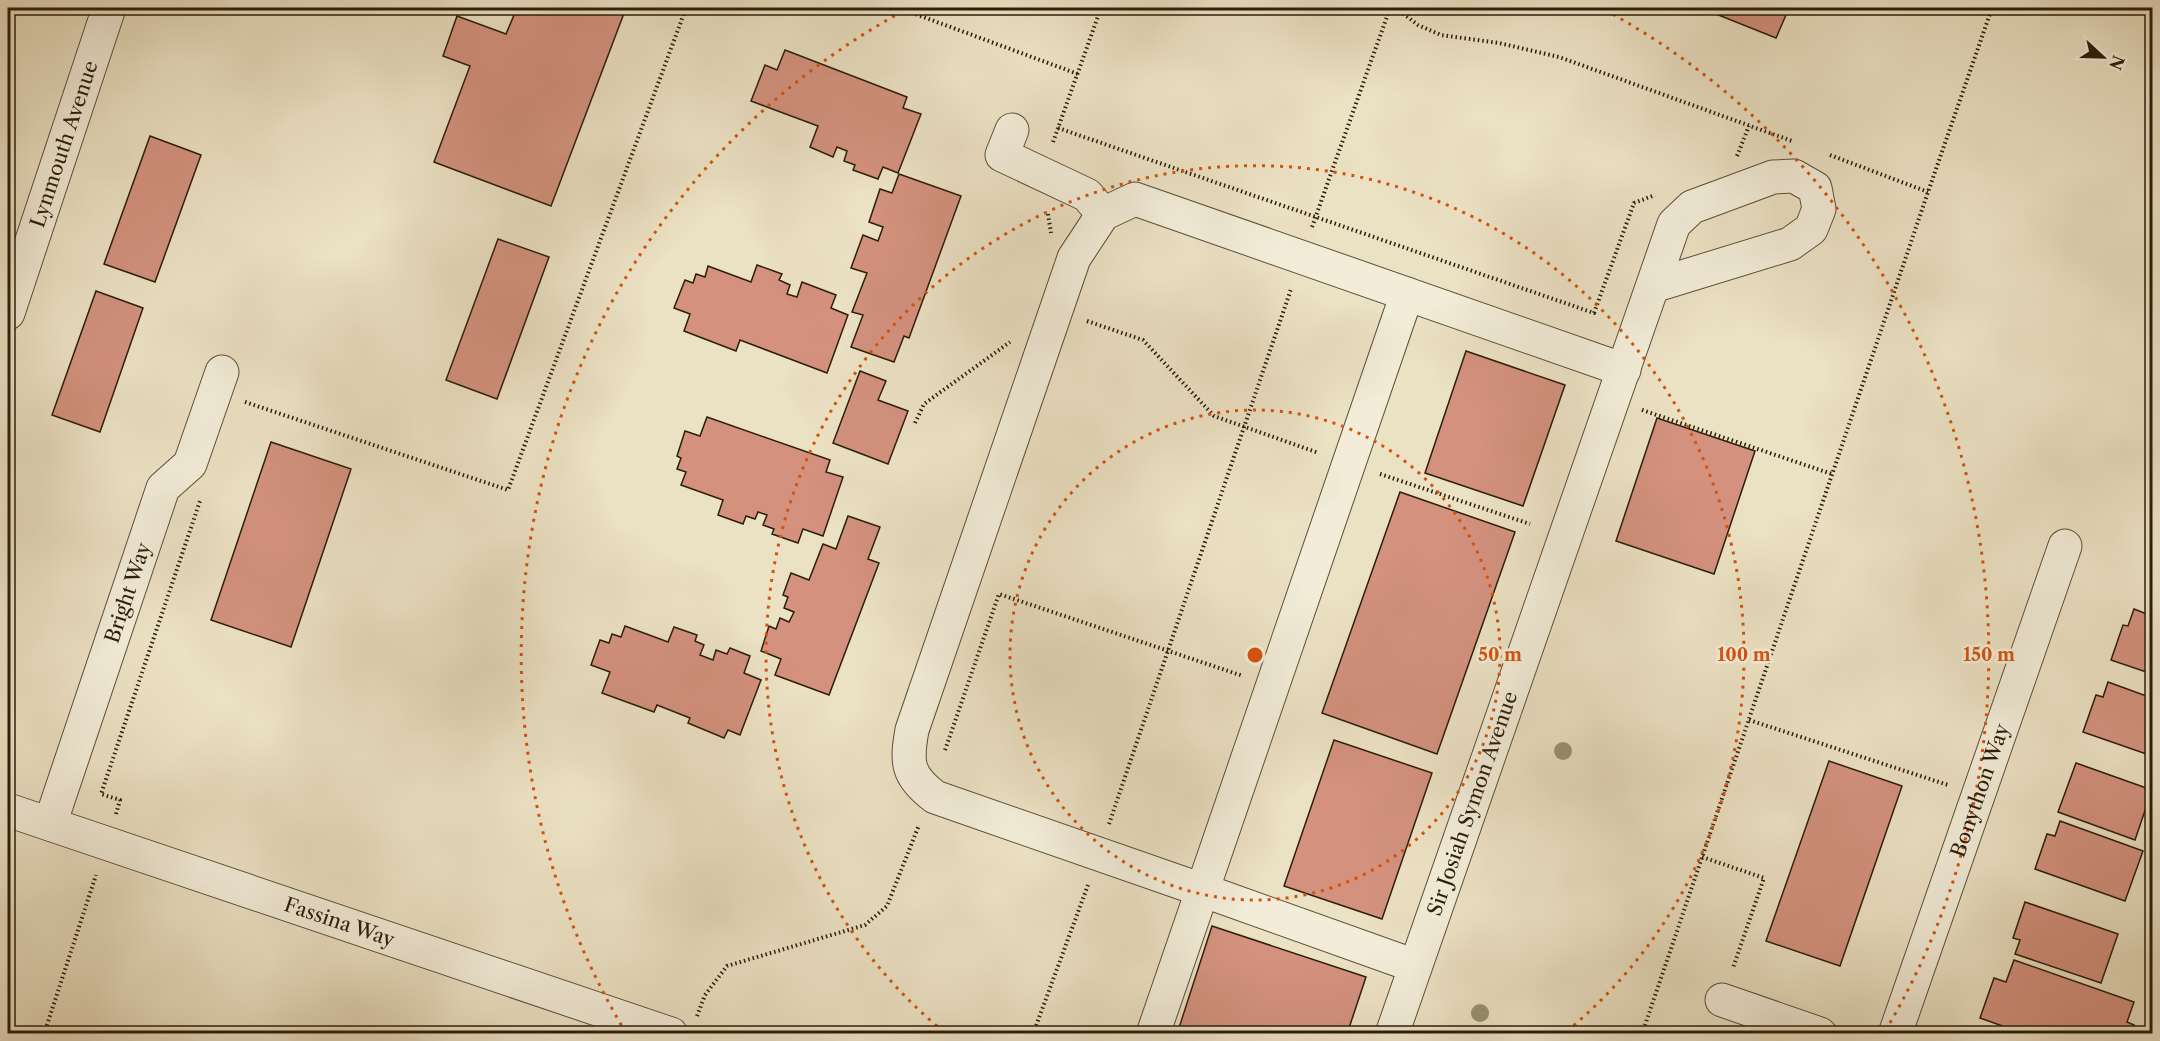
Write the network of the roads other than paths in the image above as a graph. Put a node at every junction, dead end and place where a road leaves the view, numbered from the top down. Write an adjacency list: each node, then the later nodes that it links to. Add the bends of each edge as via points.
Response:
1 (109, 8): 6 (street, Lynmouth Avenue)
2 (1012, 130): 3 (street, via 1002,155 1087,195)
3 (1104, 214): 5 (street, via 1135,200); 12 (street, via 1074,258 912,730 908,754 912,772 935,797)
4 (1653, 286): 4 (street, Sir Josiah Symon Avenue, via 1674,224 1692,207 1773,177 1794,176 1815,188 1819,209 1811,229 1791,244); 7 (street, Sir Josiah Symon Avenue)
5 (1407, 294): 7 (street); 12 (street)
6 (8, 313)
7 (1624, 370): 13 (street, Sir Josiah Symon Avenue)
8 (228, 385): 11 (street, Bright Way, via 190,465 162,488)
9 (2065, 546): 19 (street, Bonython Way)
10 (8, 810): 11 (street, Fassina Way)
11 (50, 824): 15 (street, Fassina Way)
12 (1202, 890): 13 (street); 16 (street)
13 (1415, 966): 17 (street, Sir Josiah Symon Avenue)
14 (1722, 1000): 18 (street)
15 (671, 1034)
16 (1153, 1034)
17 (1392, 1034)
18 (1820, 1034)
19 (1895, 1034)

